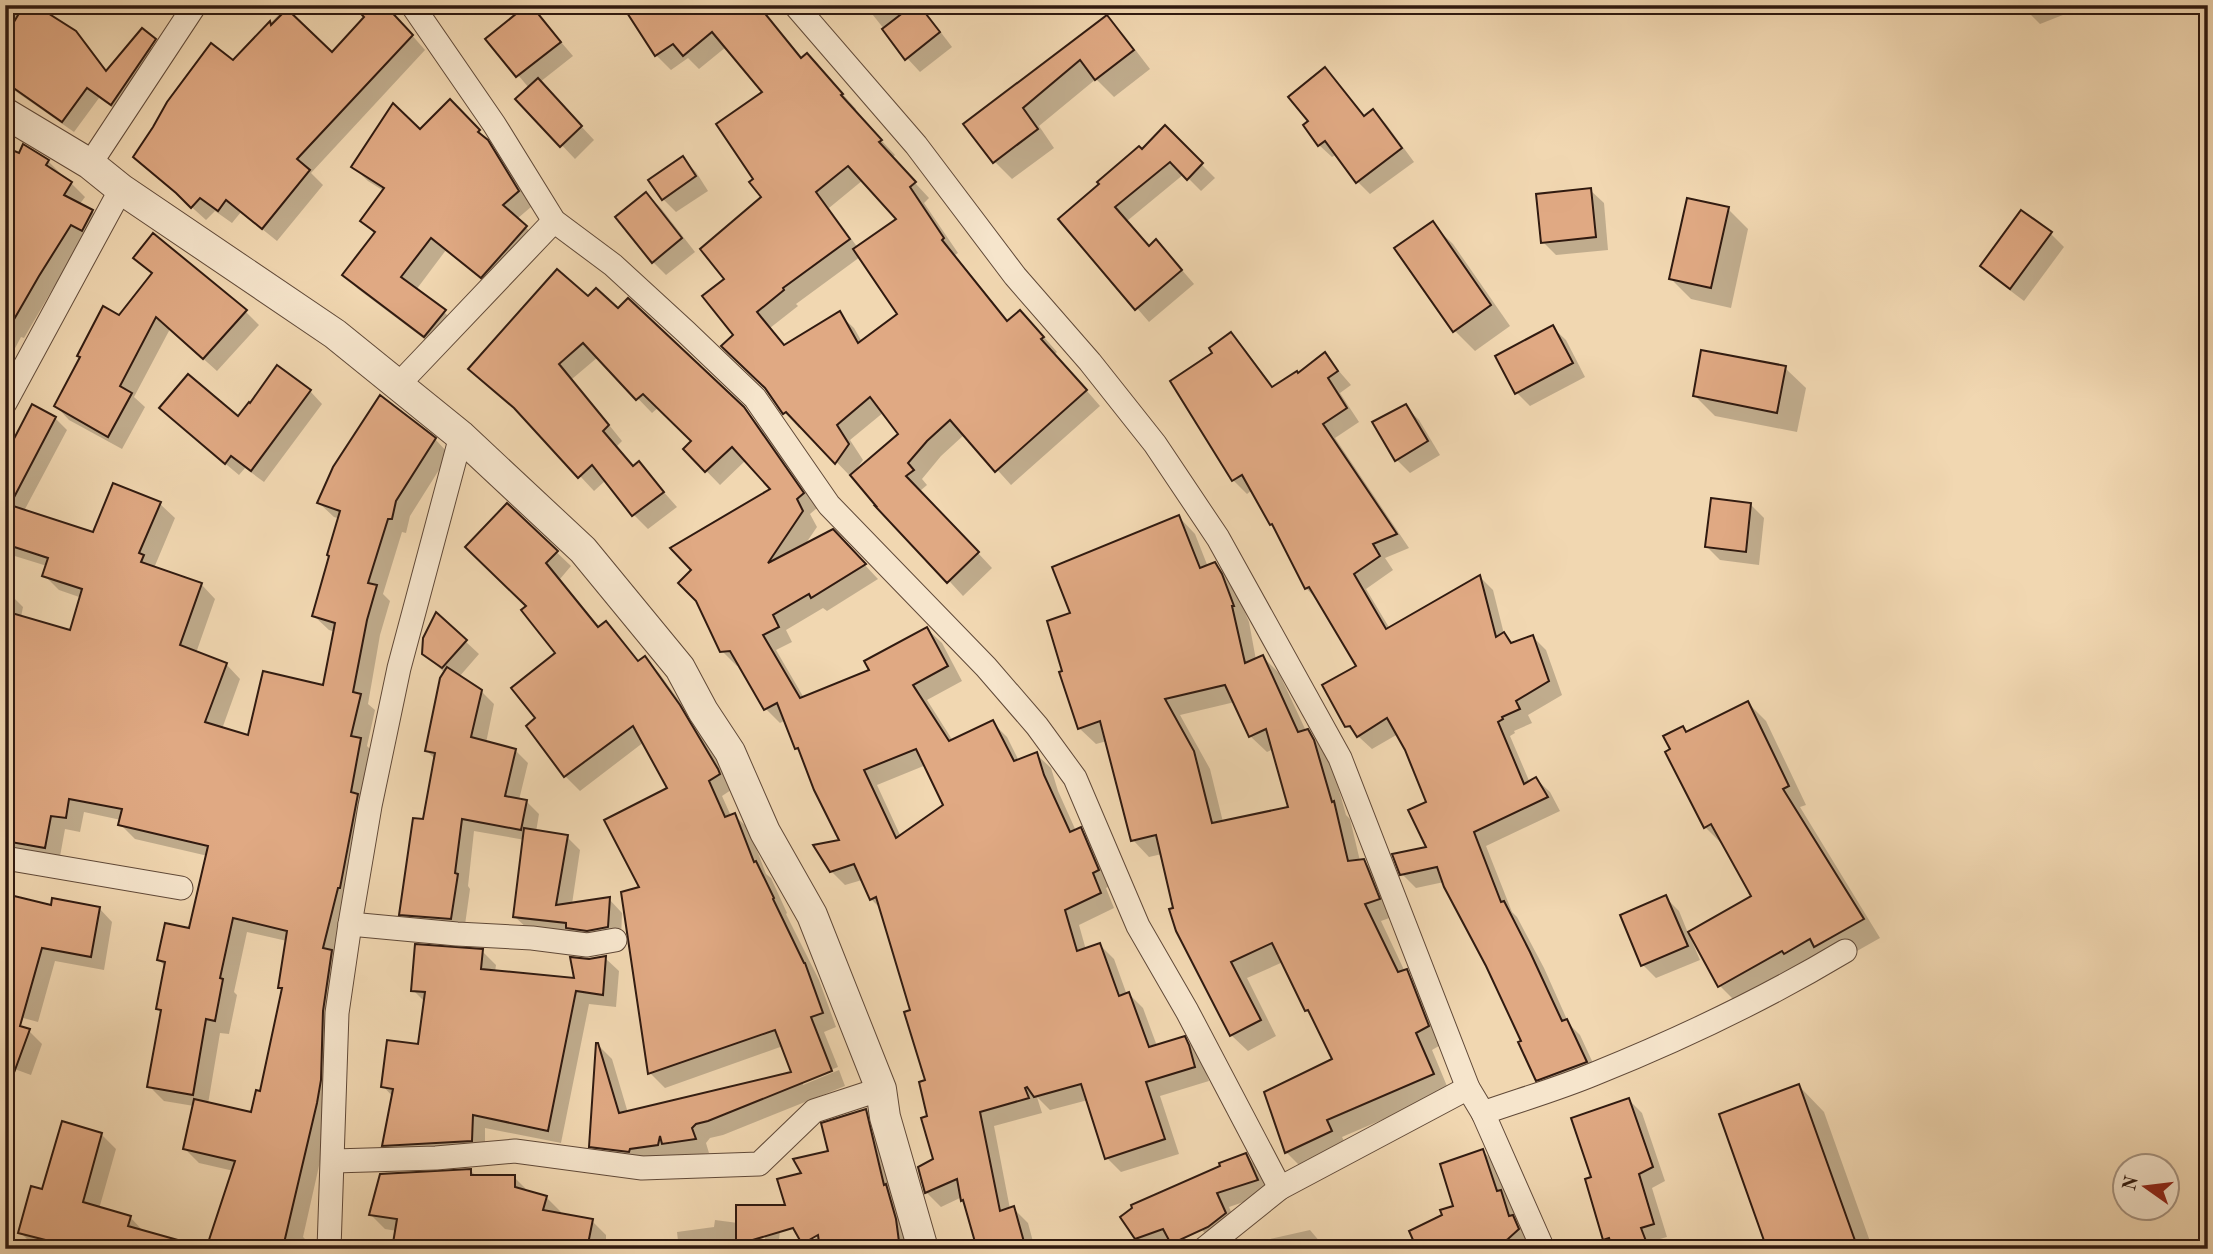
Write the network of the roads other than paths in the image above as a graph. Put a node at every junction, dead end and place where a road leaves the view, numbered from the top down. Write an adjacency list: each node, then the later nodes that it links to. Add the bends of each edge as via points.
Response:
1 (195, 5): 5 (street)
2 (412, 5): 7 (street)
3 (795, 5): 16 (street, via 916,145 1015,276 1139,423 1218,538 1340,758)
4 (5, 113): 5 (street)
5 (90, 164): 6 (street)
6 (121, 189): 8 (street, via 335,334); 9 (street)
7 (554, 221): 8 (street); 20 (street, via 613,265 755,398 830,505 1037,726 1075,778 1139,926)
8 (398, 385): 10 (street)
9 (5, 403)
10 (461, 436): 13 (street, via 399,668); 17 (street, via 583,550 680,668 730,752 765,832 811,915)
11 (5, 858): 12 (street)
12 (181, 888)
13 (350, 923): 14 (street, via 587,945); 19 (street, via 337,1013)
14 (615, 940)
15 (1845, 951): 18 (street, via 1680,1038 1591,1076)
16 (1468, 1088): 18 (street); 20 (street)
17 (881, 1089): 19 (street, via 814,1111 759,1164 642,1168 515,1151); 22 (street)
18 (1483, 1113): 24 (street)
19 (334, 1161): 21 (street)
20 (1280, 1188): 23 (street)
21 (329, 1249)
22 (923, 1249)
23 (1204, 1249)
24 (1543, 1249)

